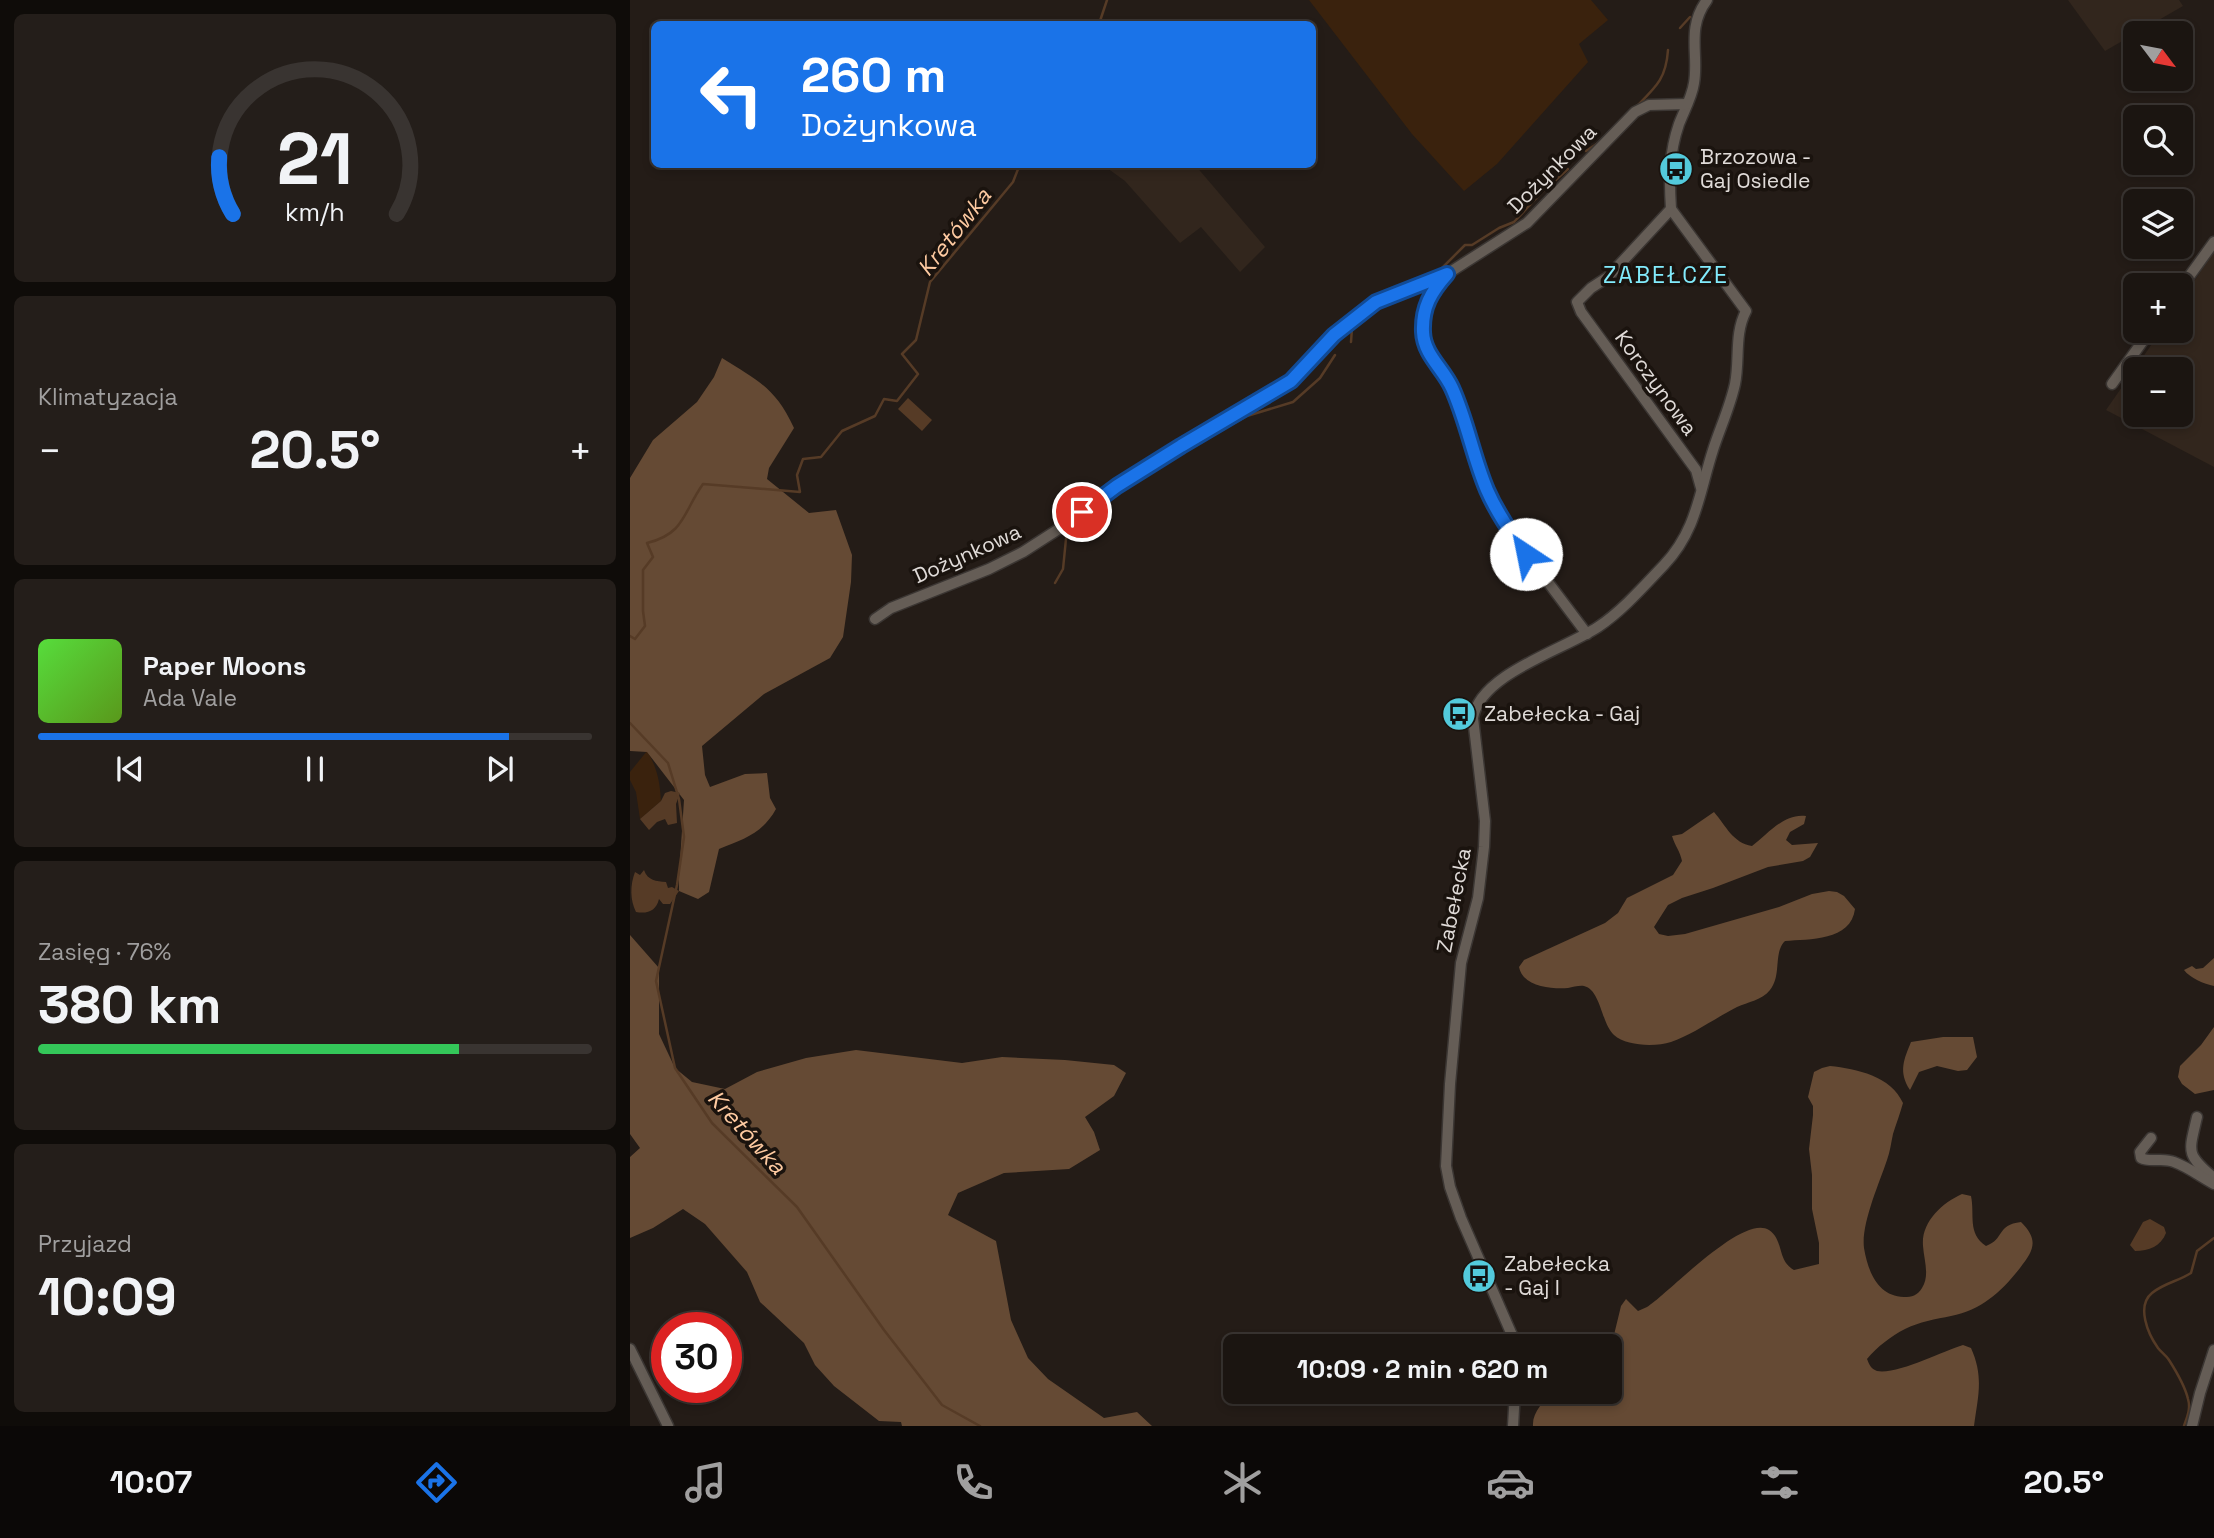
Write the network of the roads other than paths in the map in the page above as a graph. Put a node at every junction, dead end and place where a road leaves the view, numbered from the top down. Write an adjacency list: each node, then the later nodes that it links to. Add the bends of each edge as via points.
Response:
1 (1707, 0): 2 (street, via 1695,30 1695,80)
2 (1687, 104): 3 (street, via 1669,167); 6 (street, Dożynkowa, via 1649,105 1635,113 1527,223)
3 (1671, 209): 9 (street, Zabełecka, via 1746,311 1737,336 1734,387); 9 (street, Korczynowa, via 1608,277 1577,302 1696,470)
4 (2214, 242): 5 (street)
5 (2192, 273)
6 (1447, 274): 10 (street, Dożynkowa, via 1376,302 1334,335 1291,381 1117,486 1023,552); 11 (street, via 1424,307 1424,342 1452,387 1488,492 1511,533)
7 (2141, 343): 8 (street)
8 (2112, 384)
9 (1701, 489): 11 (street, Zabełecka, via 1683,543 1627,602)
10 (875, 619)
11 (1587, 634): 16 (street, Zabełecka, via 1500,679 1474,707 1484,848 1478,898 1461,963 1446,1166 1461,1218)
12 (2197, 1117): 14 (street, via 2190,1147 2195,1162)
13 (2151, 1138): 15 (street, via 2140,1152 2141,1158 2175,1162)
14 (2214, 1178)
15 (2214, 1184)
16 (1512, 1334)
17 (630, 1349): 20 (street)
18 (2214, 1350): 22 (street)
19 (1514, 1404): 21 (street)
20 (668, 1426)
21 (1513, 1426)
22 (2192, 1426)

